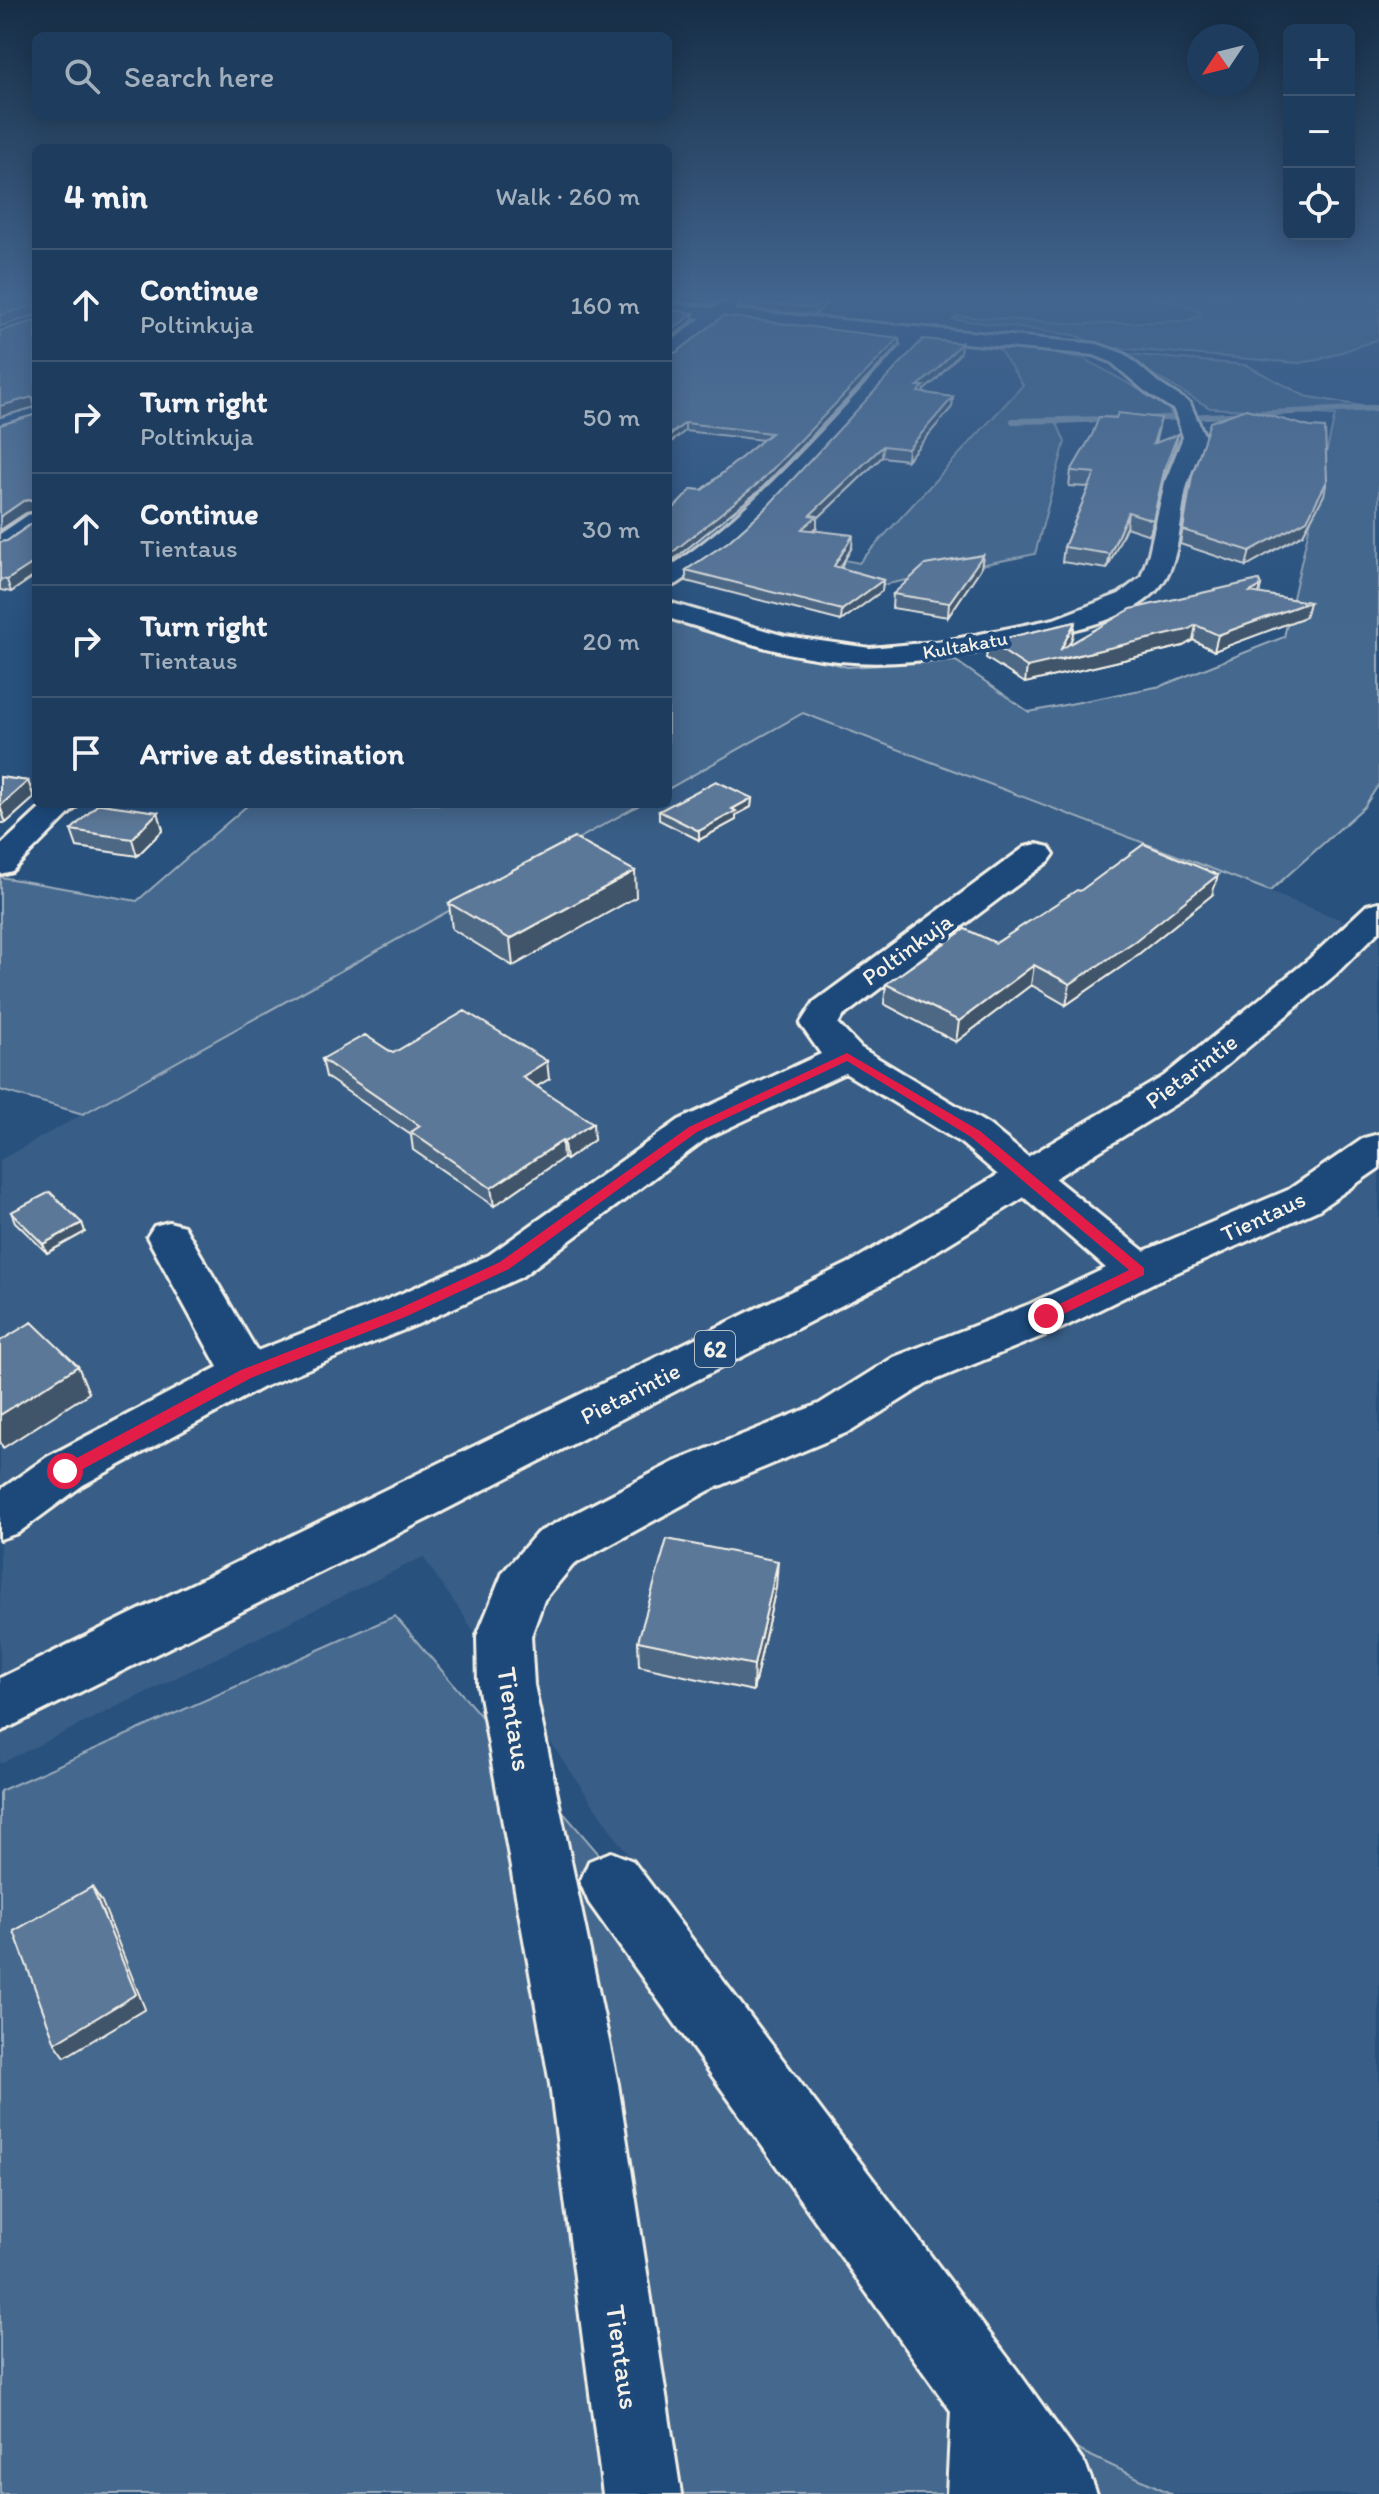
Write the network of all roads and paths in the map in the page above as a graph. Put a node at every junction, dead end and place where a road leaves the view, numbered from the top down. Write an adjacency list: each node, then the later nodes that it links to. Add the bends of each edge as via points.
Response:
1 (849, 413): 5 (street, via 755,512)
2 (1185, 413): 6 (street, Kultakatu, via 1194,437 1176,485 1156,574 1147,587 1108,610 1035,632 890,656 816,651)
3 (32, 523): 4 (street)
4 (0, 545)
5 (672, 576)
6 (672, 611)
7 (59, 808): 9 (street)
8 (1037, 854): 11 (street, Poltinkuja, via 827,1010 819,1024)
9 (0, 864)
10 (1379, 912): 13 (street, Pietarintie / 62, via 1322,967 1178,1085)
11 (847, 1057): 13 (street, Poltinkuja, via 975,1134); 16 (street, via 693,1129 505,1266)
12 (1379, 1148): 15 (street, Tientaus, via 1303,1200)
13 (1029, 1176): 15 (street); 18 (street, Pietarintie / 62, via 867,1273)
14 (169, 1237): 16 (street)
15 (1139, 1271): 21 (street, Tientaus, via 1046,1316 911,1370 836,1417 692,1476 555,1549 522,1588 504,1636 506,1685 584,2084)
16 (246, 1374): 17 (street, via 65,1471)
17 (0, 1518)
18 (0, 1706)
19 (611, 1882): 20 (street)
20 (990, 2397): 22 (street); 23 (street)
21 (642, 2494)
22 (986, 2494)
23 (1058, 2494)

